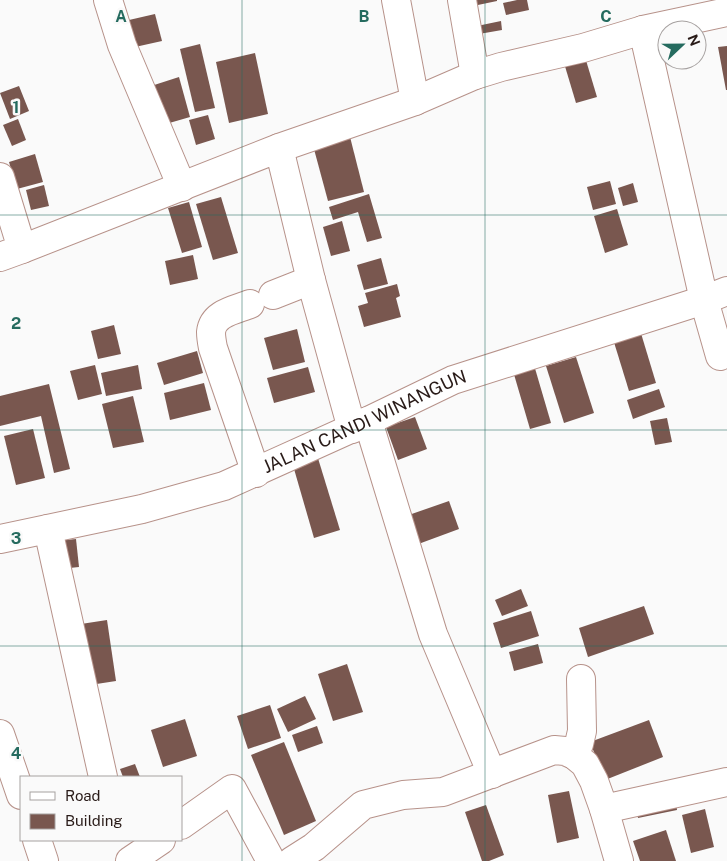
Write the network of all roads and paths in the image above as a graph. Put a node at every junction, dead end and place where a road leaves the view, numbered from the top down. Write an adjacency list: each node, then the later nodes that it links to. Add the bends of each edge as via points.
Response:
1 (108, 0): 10 (street, via 122,45)
2 (396, 0): 7 (street)
3 (462, 0): 6 (street)
4 (727, 12): 5 (street)
5 (643, 30): 6 (street); 13 (street)
6 (475, 75): 7 (street)
7 (415, 101): 8 (street)
8 (280, 148): 10 (street); 12 (street)
9 (0, 178): 11 (street)
10 (182, 187): 11 (street)
11 (11, 253)
12 (311, 280): 15 (street); 16 (street, via 222,314 214,322 211,332 212,348)
13 (715, 296): 14 (street); 15 (street, JALAN CANDI WINANGUN, via 453,380)
14 (720, 356)
15 (360, 425): 16 (street, JALAN CANDI WINANGUN); 22 (street, via 433,634)
16 (256, 473): 17 (street, JALAN CANDI WINANGUN, via 224,486 142,509)
17 (48, 529): 18 (street, JALAN CANDI WINANGUN); 23 (street)
18 (0, 539)
19 (581, 679): 21 (street, via 582,731)
20 (0, 734): 25 (street)
21 (574, 755): 22 (street, via 554,750); 26 (street, via 585,764)
22 (492, 774): 33 (street, via 443,792 363,805 314,847)
23 (103, 776)
24 (727, 782): 26 (street)
25 (20, 792)
26 (604, 809): 34 (street)
27 (182, 824): 32 (street, via 232,789)
28 (37, 841): 30 (street)
29 (160, 841): 31 (street)
30 (44, 861)
31 (130, 861)
32 (271, 861)
33 (292, 861)
34 (619, 861)

